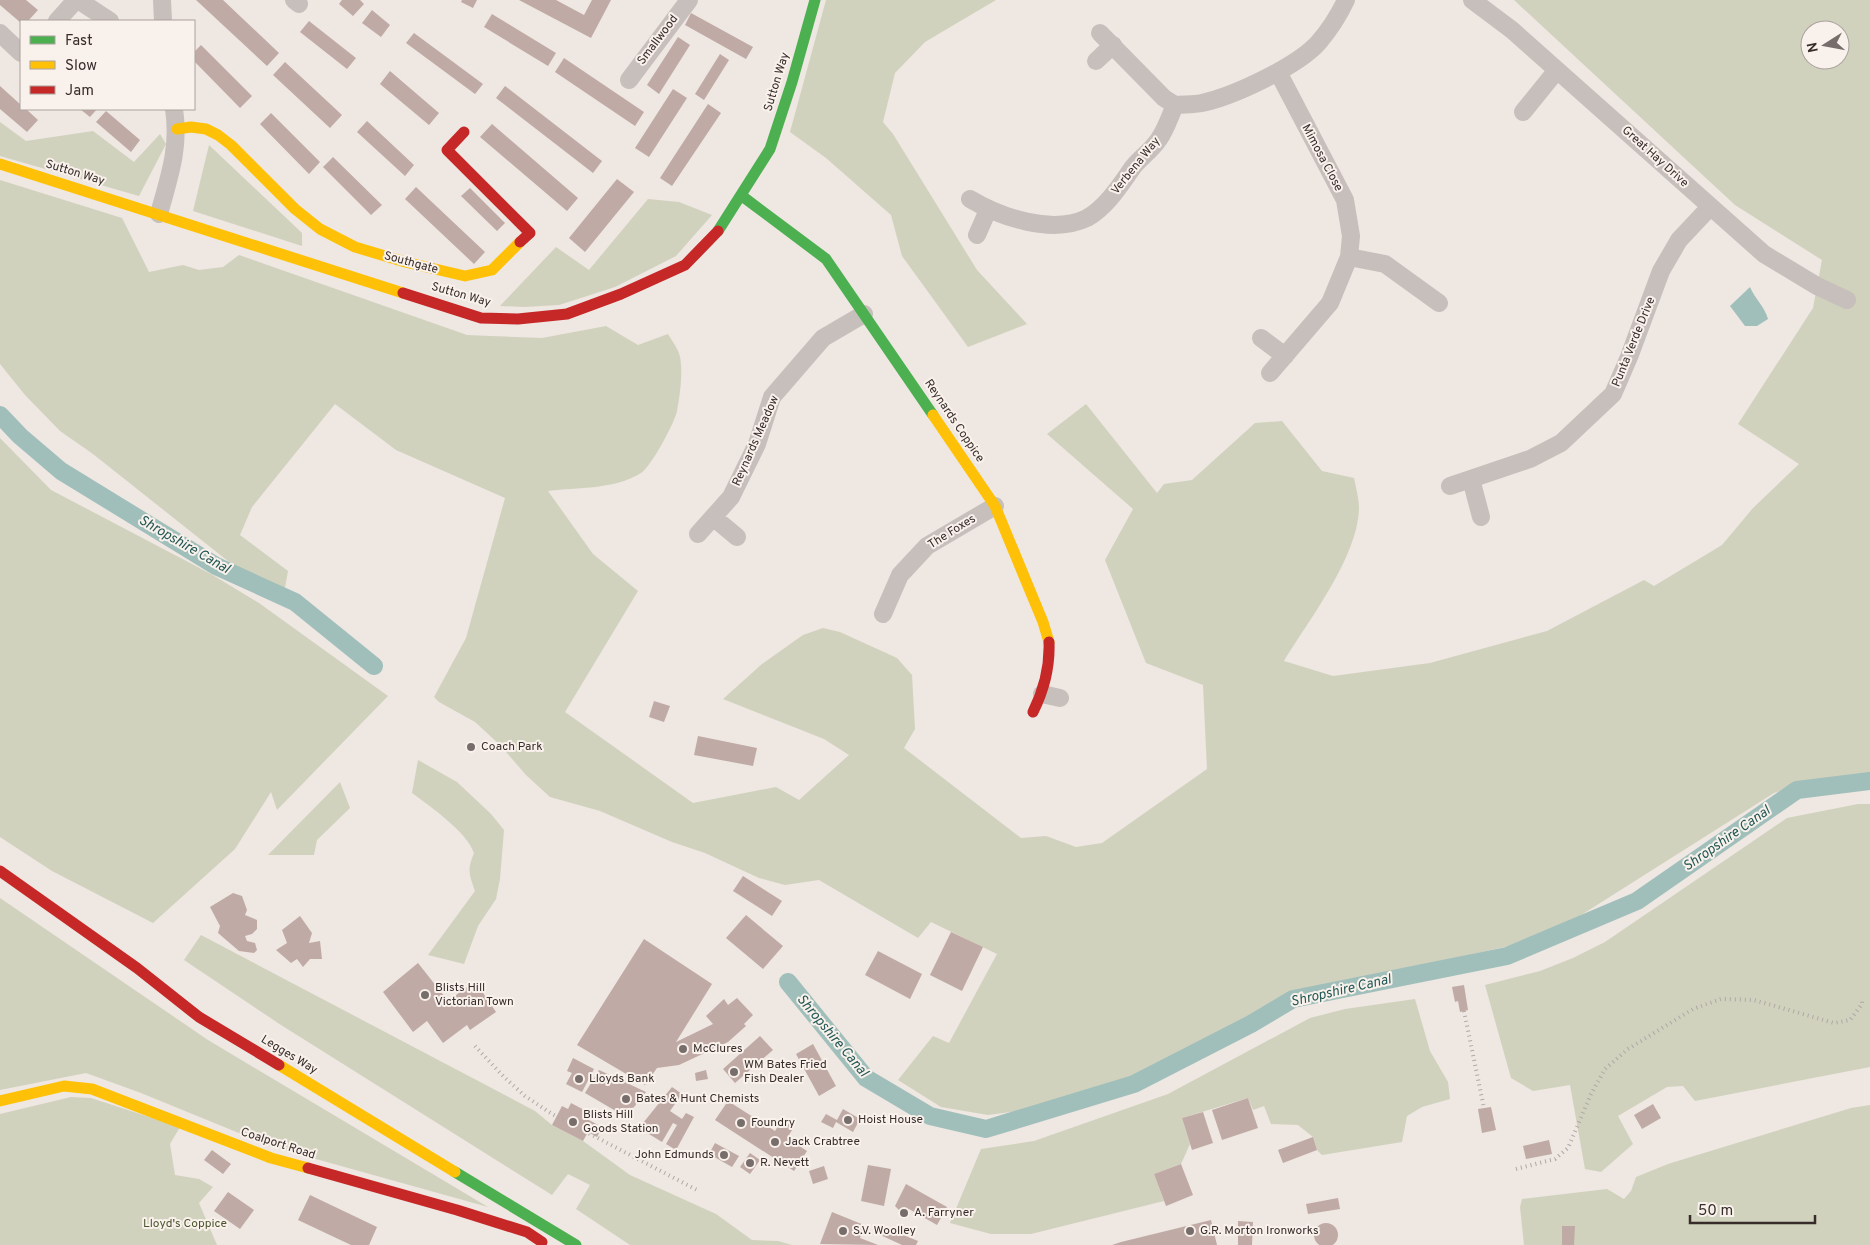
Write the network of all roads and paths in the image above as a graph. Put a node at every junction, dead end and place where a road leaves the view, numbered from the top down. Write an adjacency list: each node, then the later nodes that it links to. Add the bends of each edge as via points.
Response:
1 (77, 0): 7 (street); 8 (street)
2 (162, 0): 9 (street)
3 (689, 0): 17 (street, Smallwood)
4 (815, 0): 24 (street, Sutton Way, via 770,149)
5 (1346, 0): 16 (street, via 1319,42)
6 (1472, 0): 15 (street, Great Hay Drive)
7 (58, 20)
8 (108, 20)
9 (163, 20)
10 (0, 33): 13 (street)
11 (1100, 33): 12 (street)
12 (1112, 45): 14 (street); 18 (street, via 1164,98)
13 (20, 51)
14 (1096, 61)
15 (1557, 70): 20 (street); 26 (street, Great Hay Drive)
16 (1278, 72): 18 (street, via 1200,104); 30 (street, Mimosa Close, via 1345,200)
17 (628, 80)
18 (1175, 105): 27 (street, Verbena Way, via 1159,140 1134,166 1121,186 1087,218 1051,225 1008,218)
19 (174, 110): 21 (street)
20 (1523, 112)
21 (177, 129): 22 (street, Southgate, via 206,129 218,135 295,209 337,238 397,260 465,276 492,270 530,233 447,150); 28 (street, via 176,147)
22 (464, 132)
23 (0, 164): 28 (street, Sutton Way)
24 (742, 196): 28 (street, Sutton Way, via 718,232 685,265 567,314 518,320 481,318); 33 (street, Reynards Coppice, via 826,259)
25 (970, 199): 27 (street, Verbena Way)
26 (1710, 207): 31 (street, Great Hay Drive, via 1764,254); 37 (street, Punta Verde Drive, via 1679,240 1662,272 1613,394 1561,444 1530,459)
27 (988, 210): 29 (street)
28 (159, 214)
29 (977, 234)
30 (1349, 257): 32 (street, via 1385,264); 35 (street, Mimosa Close, via 1330,304)
31 (1847, 300)
32 (1439, 303)
33 (864, 314): 39 (street, Reynards Coppice); 40 (street, Reynards Meadow, via 823,338 772,397 757,444 731,497)
34 (1261, 338): 35 (street)
35 (1285, 356): 36 (street, Mimosa Close)
36 (1270, 373)
37 (1471, 479): 38 (street, Punta Verde Drive); 41 (street)
38 (1450, 486)
39 (995, 506): 44 (street, The Foxes, via 927,546 900,575); 45 (street, Reynards Coppice, via 1049,642)
40 (714, 517): 42 (street, Reynards Meadow); 43 (street)
41 (1480, 517)
42 (698, 534)
43 (738, 537)
44 (883, 614)
45 (1042, 694): 46 (street); 47 (street, Reynards Coppice)
46 (1060, 698)
47 (1033, 712)
48 (0, 871): 51 (street, Legges Way, via 137,968 199,1017)
49 (0, 1101): 50 (street, Coalport Road, via 64,1086 92,1089 271,1158 527,1232)
50 (547, 1245)
51 (576, 1245)

